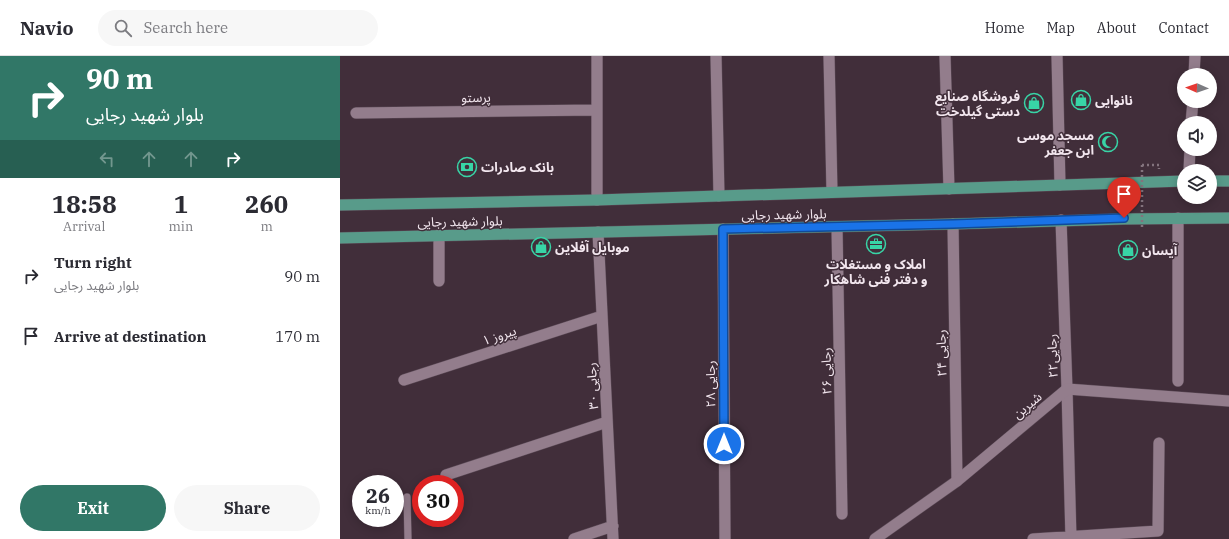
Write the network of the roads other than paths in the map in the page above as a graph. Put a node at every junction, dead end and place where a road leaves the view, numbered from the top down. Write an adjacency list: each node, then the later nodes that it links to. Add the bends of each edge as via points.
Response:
1 (597, 56): 8 (street)
2 (716, 56): 16 (street)
3 (829, 56): 15 (street)
4 (945, 56): 14 (street)
5 (1057, 56): 13 (street)
6 (1195, 56): 7 (street)
7 (1194, 68)
8 (597, 110): 9 (street, پرستو); 17 (street)
9 (356, 113)
10 (1177, 181): 13 (main road, بلوار شهید رجایی)
11 (1217, 181): 12 (main road)
12 (1229, 181)
13 (1060, 185): 14 (main road, بلوار شهید رجایی)
14 (949, 189): 15 (main road, بلوار شهید رجایی)
15 (832, 192): 16 (main road, بلوار شهید رجایی)
16 (719, 196): 17 (main road, بلوار شهید رجایی)
17 (597, 200): 18 (main road, بلوار شهید رجایی)
18 (340, 205)
19 (1178, 218): 20 (main road, بلوار شهید رجایی); 21 (main road, بلوار شهید رجایی); 31 (street)
20 (1229, 218)
21 (1061, 220): 22 (main road, بلوار شهید رجایی); 32 (street, ۲۲رجایی)
22 (953, 224): 23 (main road, بلوار شهید رجایی); 37 (street, رجایی ۲۴)
23 (837, 227): 24 (main road, بلوار شهید رجایی); 39 (street, رجایی ۲۶)
24 (723, 229): 25 (main road, بلوار شهید رجایی); 46 (street, رجایی ۲۸)
25 (598, 232): 26 (main road, بلوار شهید رجایی); 29 (street, رجایی ۳۰)
26 (439, 236): 27 (main road, بلوار شهید رجایی); 28 (street)
27 (340, 238)
28 (439, 281)
29 (602, 316): 30 (street, پیروز ۱); 34 (street, رجایی ۳۰)
30 (404, 380)
31 (1178, 380)
32 (1067, 389): 33 (street); 37 (street, شیرین); 42 (street, ۲۲رجایی)
33 (1229, 401)
34 (607, 422): 36 (street); 40 (street, رجایی ۳۰)
35 (1159, 443): 41 (street, via 1158,531)
36 (446, 475)
37 (957, 481): 47 (street, شیرین)
38 (407, 497): 43 (lane)
39 (842, 514)
40 (613, 526): 44 (street); 45 (street, رجایی ۳۰)
41 (1132, 536): 42 (street)
42 (1071, 538): 48 (street)
43 (408, 539)
44 (574, 539)
45 (613, 539)
46 (725, 539)
47 (875, 539)
48 (1034, 539)

